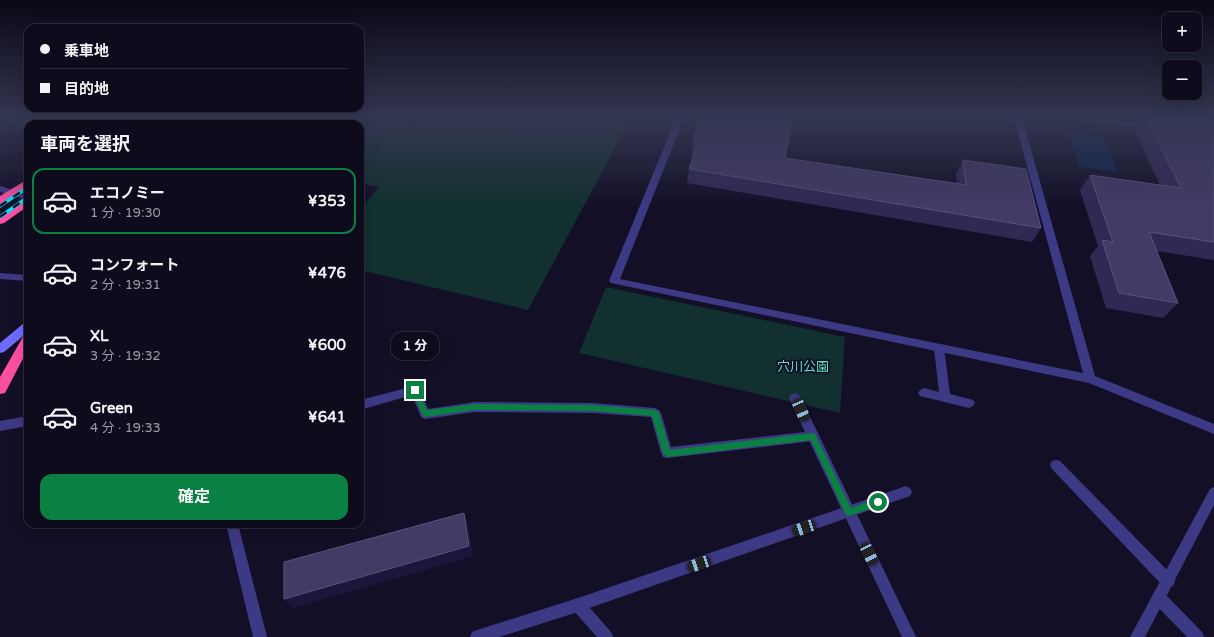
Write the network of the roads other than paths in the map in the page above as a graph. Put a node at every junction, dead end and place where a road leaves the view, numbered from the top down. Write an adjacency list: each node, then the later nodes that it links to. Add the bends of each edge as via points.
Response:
1 (668, 148): 14 (street, via 614,281)
2 (1026, 148): 16 (street)
3 (24, 185): 5 (highway)
4 (0, 189): 5 (street)
5 (12, 193): 6 (street); 7 (highway)
6 (24, 196)
7 (0, 201)
8 (24, 204): 9 (highway)
9 (0, 222)
10 (0, 276): 11 (street)
11 (24, 278)
12 (24, 329): 15 (street)
13 (24, 345): 17 (highway)
14 (940, 348): 16 (street); 20 (street)
15 (0, 350)
16 (1090, 379): 25 (street)
17 (0, 389)
18 (924, 393): 20 (street)
19 (795, 398): 26 (street)
20 (944, 398): 21 (street)
21 (969, 403)
22 (364, 404): 26 (street, via 415,390 425,414 475,407 593,408 655,413 667,453)
23 (24, 423): 24 (street)
24 (0, 426)
25 (1214, 429)
26 (813, 436): 30 (street)
27 (1056, 465): 32 (street)
28 (906, 492): 30 (street)
29 (1214, 494): 32 (street)
30 (849, 512): 34 (street); 38 (street)
31 (233, 528): 35 (street)
32 (1168, 581): 33 (street)
33 (1159, 598): 39 (street); 40 (street)
34 (578, 605): 36 (street); 37 (street)
35 (260, 637)
36 (477, 637)
37 (606, 637)
38 (909, 637)
39 (1137, 637)
40 (1197, 637)

